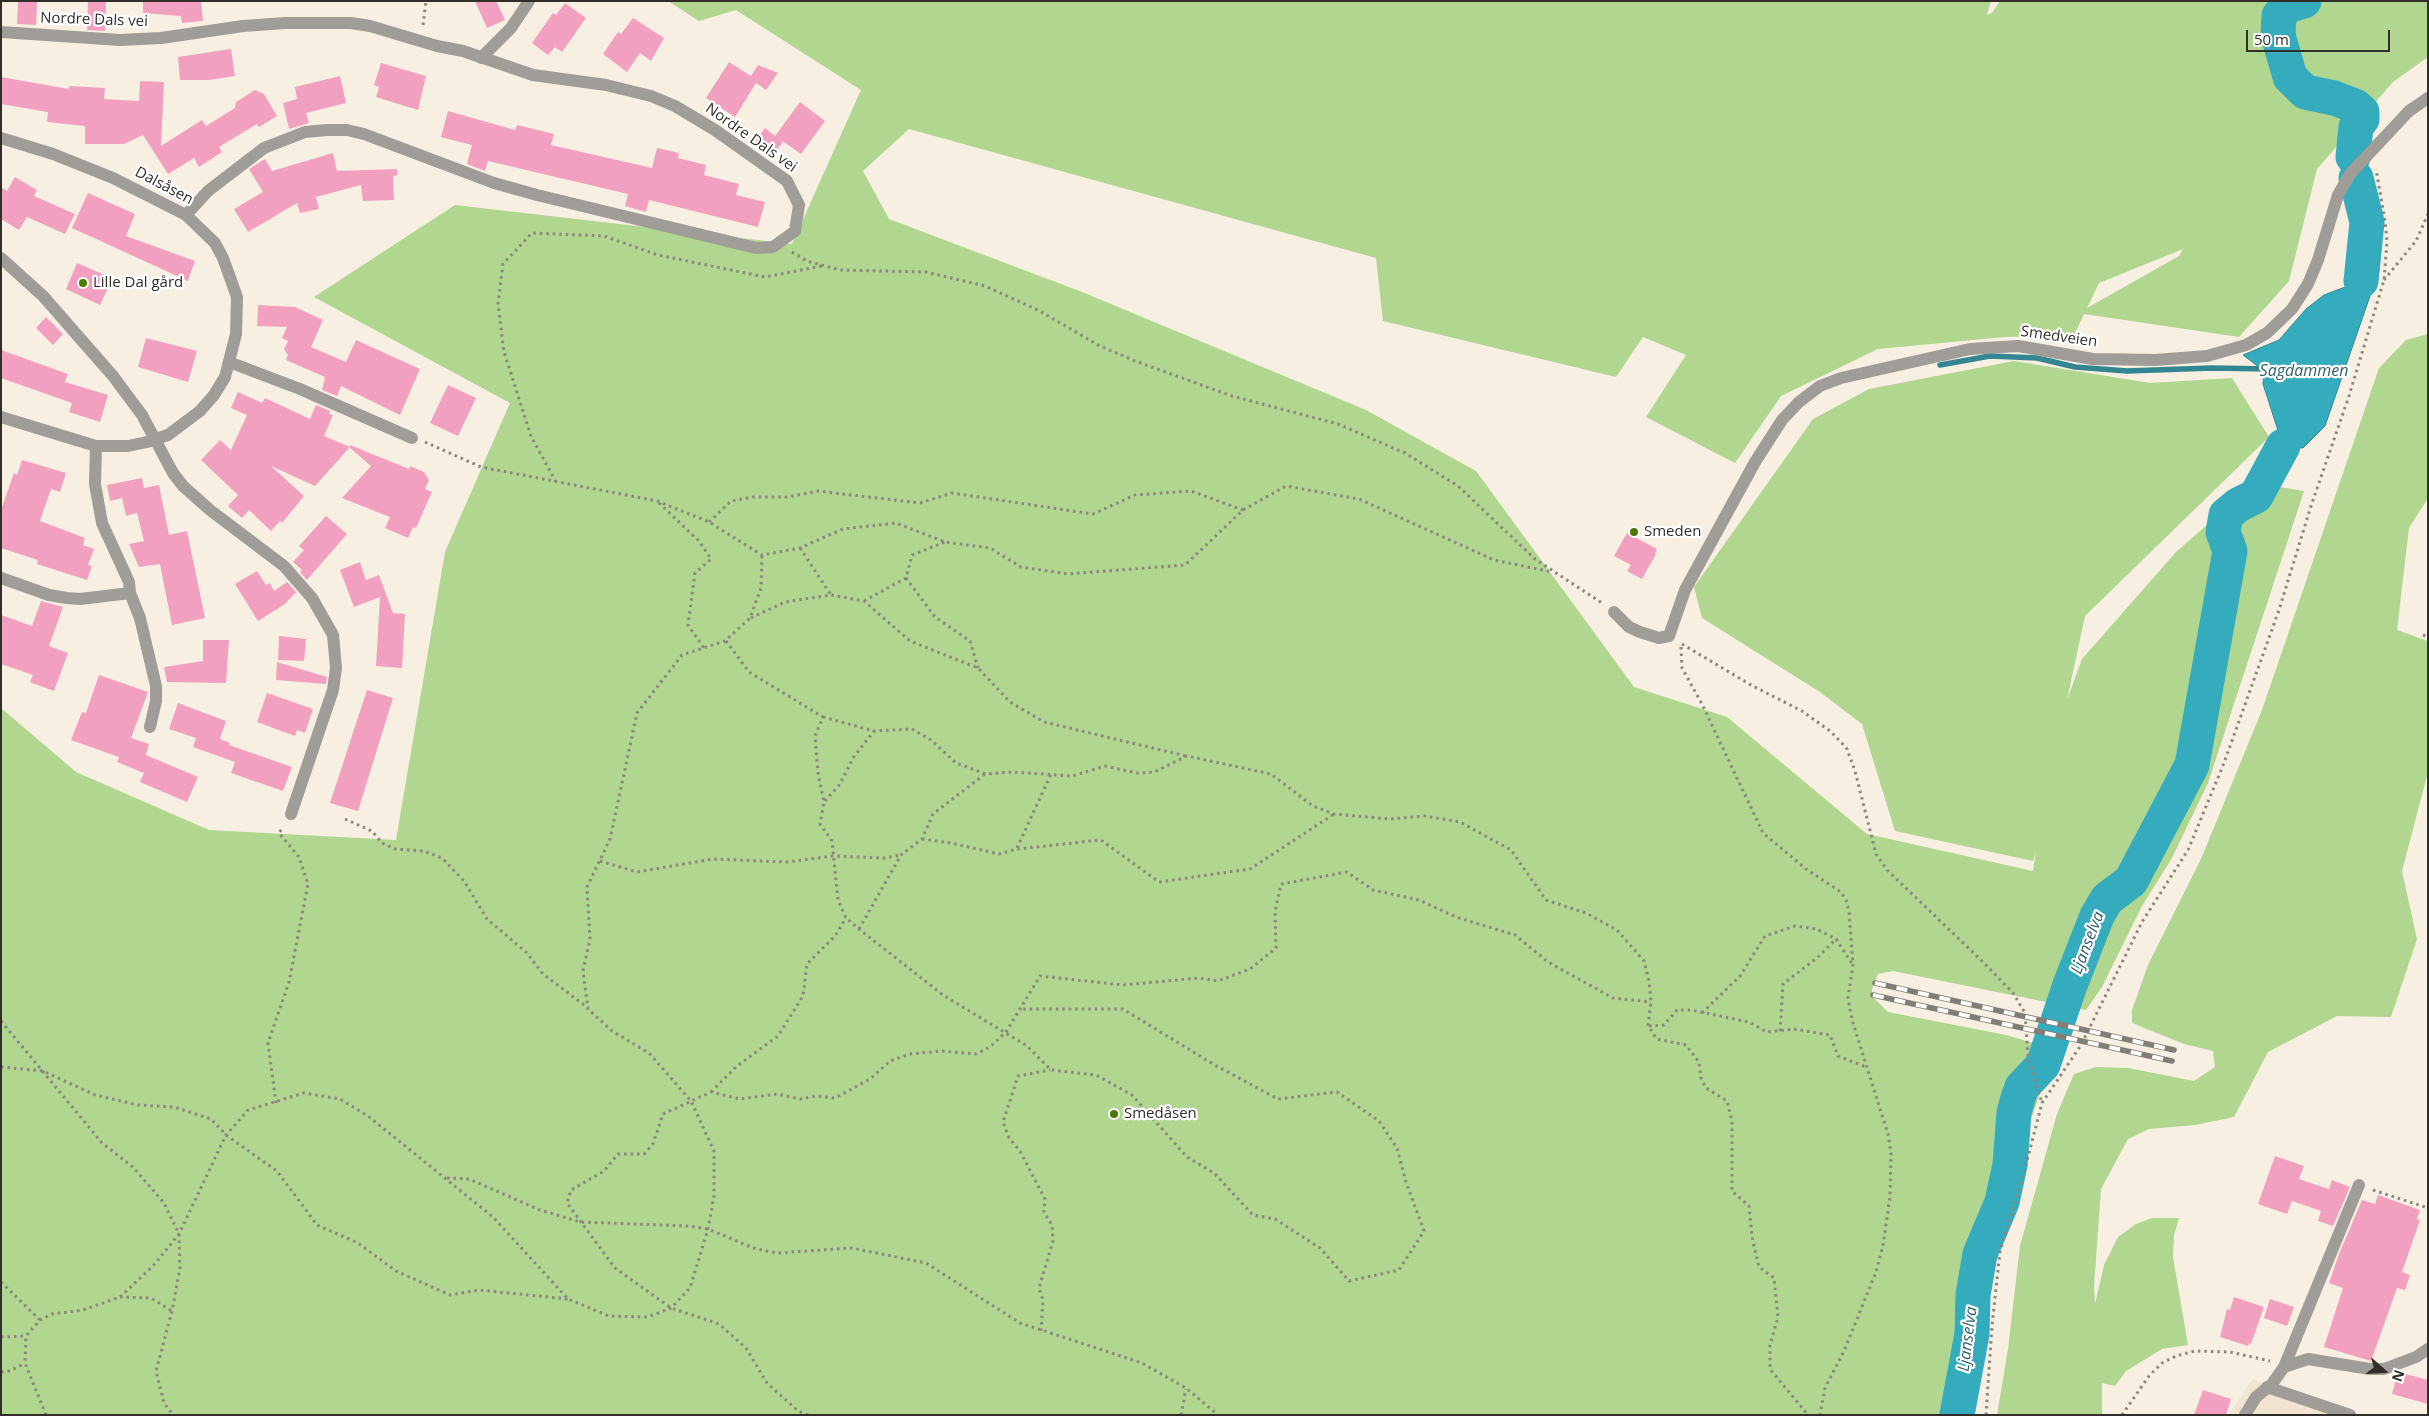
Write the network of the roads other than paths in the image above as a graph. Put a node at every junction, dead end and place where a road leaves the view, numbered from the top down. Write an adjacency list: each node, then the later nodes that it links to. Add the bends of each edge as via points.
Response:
1 (529, 1): 3 (street, via 511,28)
2 (1, 32): 3 (street, Nordre Dals vei, via 120,40 161,38 243,26 350,23 463,50)
3 (481, 58): 6 (street, Nordre Dals vei, via 533,75 639,92 675,106 787,181 799,205 795,231 773,247 756,248 733,243 494,183 388,142 347,130 305,132 264,148 208,191)
4 (2428, 98): 15 (street, Smedveien, via 2409,111 2350,174 2342,186 2316,265 2300,298 2282,321 2246,345 2207,356 2155,360 2093,359 2018,346 1970,349 1841,378 1820,386 1782,420 1755,462 1685,590 1669,636 1659,638 1640,632 1629,627)
5 (1, 138): 6 (street, Dalsåsen, via 113,178)
6 (186, 214): 8 (street, Dalsåsen, via 215,242 237,297 236,334)
7 (1, 258): 10 (street, via 63,318 113,376)
8 (230, 362): 10 (street, Dalsåsen, via 214,396 200,411); 11 (street)
9 (1, 417): 12 (street, Dalsåsen)
10 (157, 438): 12 (street, Dalsåsen, via 128,446); 17 (street, via 183,486 284,566 312,598 333,635 336,668 333,690)
11 (412, 438)
12 (96, 446): 14 (street, via 95,484 102,523 123,564)
13 (1, 578): 14 (street, via 67,598)
14 (130, 593): 16 (street, via 140,618 156,686)
15 (1614, 612)
16 (150, 727)
17 (291, 814)
18 (2359, 1185): 20 (street)
19 (2428, 1349): 20 (street, via 2384,1369 2308,1359)
20 (2284, 1367): 21 (street)
21 (2267, 1387): 22 (street); 23 (street)
22 (2245, 1415)
23 (2350, 1415)

